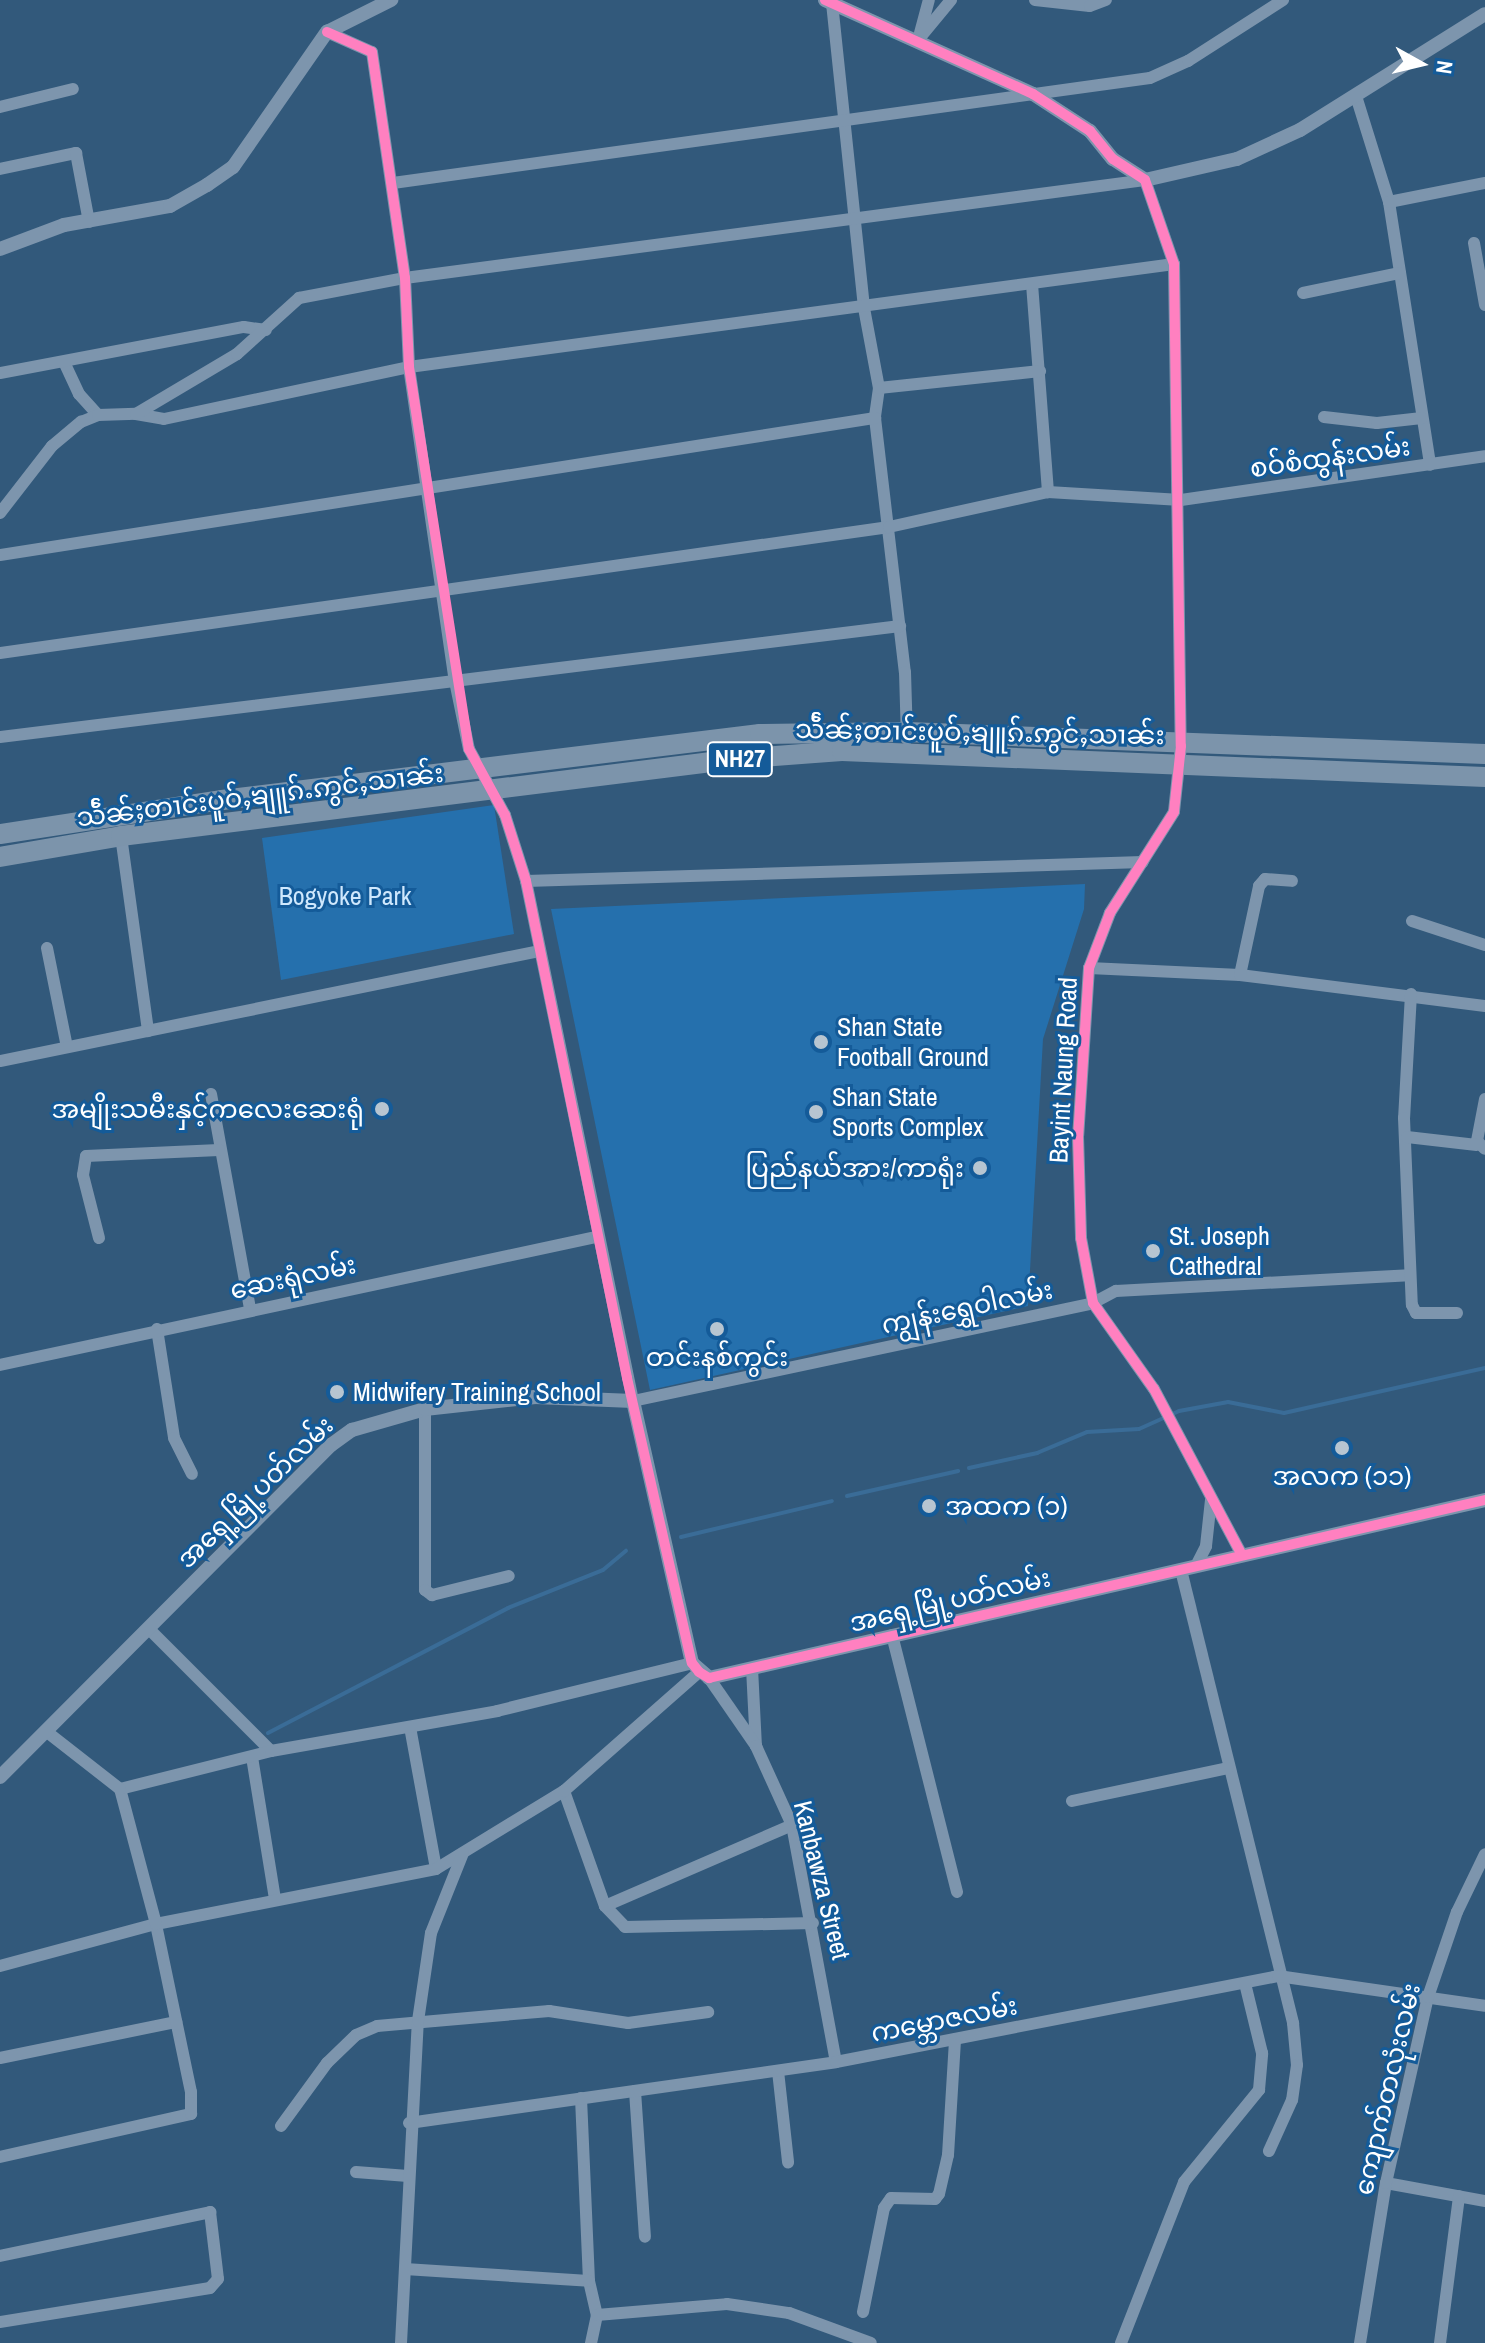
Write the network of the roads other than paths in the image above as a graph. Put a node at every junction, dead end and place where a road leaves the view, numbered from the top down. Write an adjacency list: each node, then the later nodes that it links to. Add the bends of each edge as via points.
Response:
1 (391, 0): 9 (street)
2 (929, 0): 10 (street)
3 (951, 0): 10 (street)
4 (1035, 0): 5 (street, via 1090,6)
5 (1106, 0)
6 (1283, 0): 12 (street, via 1158,75)
7 (828, 2): 10 (street); 15 (street)
8 (1485, 14): 13 (street)
9 (327, 32): 18 (street, via 372,52); 22 (street, via 233,167 170,206)
10 (918, 40): 12 (street)
11 (73, 89): 14 (street)
12 (1033, 94): 15 (street); 17 (street, via 1090,131 1113,159)
13 (1356, 96): 17 (street, via 1237,159); 20 (street)
14 (0, 107)
15 (844, 120): 18 (street); 21 (street)
16 (0, 169): 22 (street, via 76,153)
17 (1145, 180): 21 (street); 25 (street, Bayint Naung Road)
18 (393, 183): 27 (street)
19 (1485, 183): 20 (street)
20 (1389, 202): 26 (street)
21 (856, 219): 27 (street); 31 (street)
22 (89, 222): 24 (street, via 64,225)
23 (1474, 243): 30 (street)
24 (0, 249)
25 (1174, 264): 28 (street); 47 (street, Bayint Naung Road)
26 (1400, 273): 29 (street); 42 (street)
27 (405, 278): 32 (street, via 299,298); 34 (street)
28 (1032, 284): 31 (street); 35 (street)
29 (1303, 293)
30 (1485, 305)
31 (864, 308): 34 (street); 37 (street)
32 (266, 330): 33 (street, via 244,327); 38 (street, via 237,354)
33 (65, 364): 36 (street); 39 (street, via 74,386)
34 (409, 367): 38 (street, via 164,419); 45 (street)
35 (1040, 371): 37 (street); 46 (street)
36 (0, 373)
37 (879, 388): 41 (street)
38 (136, 414): 39 (street)
39 (98, 415): 48 (street, via 52,446)
40 (1324, 417): 42 (street, via 1377,423)
41 (875, 418): 45 (street); 49 (street)
42 (1422, 418): 44 (street)
43 (1485, 456): 44 (street, စဝ်စံထွန်းလမ်း)
44 (1430, 465): 47 (street, စဝ်စံထွန်းလမ်း)
45 (426, 486): 50 (street); 51 (street)
46 (1048, 492): 47 (street, စဝ်စံထွန်းလမ်း); 49 (street, စဝ်စံထွန်းလမ်း)
47 (1181, 500): 57 (street, Bayint Naung Road)
48 (0, 513)
49 (889, 527): 51 (street, စဝ်စံထွန်းလမ်း); 52 (street)
50 (0, 555)
51 (443, 591): 53 (street, စဝ်စံထွန်းလမ်း); 54 (street)
52 (900, 626): 54 (street); 56 (street)
53 (0, 653)
54 (455, 681): 55 (street); 59 (street)
55 (0, 737)
56 (908, 742): 57 (highway, သဵႅၼ်ႈတၢင်းပူဝ်ႇၶျူၵ်ႉဢွင်ႇသၢၼ်း / NH27); 59 (highway, သဵႅၼ်ႈတၢင်းပူဝ်ႇၶျူၵ်ႉဢွင်ႇသၢၼ်း / NH27, via 760,734); 61 (highway, သဵႅၼ်ႈတၢင်းပူဝ်ႇၶျူၵ်ႉဢွင်ႇသၢၼ်း / NH27)
57 (1180, 753): 58 (highway, သဵႅၼ်ႈတၢင်းပူဝ်ႇၶျူၵ်ႉဢွင်ႇသၢၼ်း / NH27); 60 (highway, သဵႅၼ်ႈတၢင်းပူဝ်ႇၶျူၵ်ႉဢွင်ႇသၢၼ်း / NH27); 67 (street, Bayint Naung Road, via 1174,812)
58 (1485, 754)
59 (477, 767): 61 (street); 62 (highway, သဵႅၼ်ႈတၢင်းပူဝ်ႇၶျူၵ်ႉဢွင်ႇသၢၼ်း / NH27)
60 (1485, 777)
61 (493, 792): 64 (highway, သဵႅၼ်ႈတၢင်းပူဝ်ႇၶျူၵ်ႉဢွင်ႇသၢၼ်း / NH27); 68 (street, via 513,833)
62 (46, 827): 63 (highway, သဵႅၼ်ႈတၢင်းပူဝ်ႇၶျူၵ်ႉဢွင်ႇသၢၼ်း / NH27); 65 (highway)
63 (0, 834)
64 (121, 836): 65 (highway, သဵႅၼ်ႈတၢင်းပူဝ်ႇၶျူၵ်ႉဢွင်ႇသၢၼ်း / NH27); 78 (street)
65 (50, 848): 66 (highway, သဵႅၼ်ႈတၢင်းပူဝ်ႇၶျူၵ်ႉဢွင်ႇသၢၼ်း / NH27)
66 (0, 857)
67 (1143, 862): 68 (street); 74 (street, Bayint Naung Road, via 1110,913)
68 (526, 881): 73 (street)
69 (1292, 881): 75 (street, via 1265,879 1259,886)
70 (1412, 921): 71 (street)
71 (1485, 945)
72 (47, 948): 79 (street)
73 (539, 951): 78 (street); 86 (street)
74 (1089, 968): 75 (street); 89 (street, Bayint Naung Road, via 1078,1136 1081,1238)
75 (1240, 975): 76 (street)
76 (1411, 994): 77 (street); 83 (street)
77 (1485, 1006)
78 (148, 1031): 79 (street)
79 (67, 1047): 80 (street)
80 (0, 1061)
81 (211, 1094): 85 (street)
82 (1485, 1099): 84 (street)
83 (1407, 1137): 84 (street); 88 (street)
84 (1481, 1147)
85 (219, 1150): 87 (street, via 86,1156 83,1175); 90 (street)
86 (596, 1237): 90 (street, ဆေးရုံလမ်း); 94 (street)
87 (99, 1238)
88 (1409, 1275): 89 (street, ကျွန်းရွှေဝါလမ်း, via 1116,1291); 91 (street, via 1414,1312)
89 (1093, 1303): 94 (street, ကျွန်းရွှေဝါလမ်း); 97 (street, Bayint Naung Road, via 1164,1408)
90 (250, 1309): 92 (street, ဆေးရုံလမ်း)
91 (1457, 1313)
92 (157, 1329): 93 (street, ဆေးရုံလမ်း); 96 (street, via 174,1438)
93 (0, 1365)
94 (633, 1401): 95 (street, အရှေ့မြို့ပတ်လမ်း, via 535,1397); 106 (street)
95 (425, 1409): 102 (street, via 425,1590 432,1595); 103 (street, အရှေ့မြို့ပတ်လမ်း, via 352,1430 331,1445)
96 (192, 1474)
97 (1211, 1500): 99 (street, Bayint Naung Road); 100 (street, via 1206,1546)
98 (1485, 1500): 99 (street, အရှေ့မြို့ပတ်လမ်း)
99 (1241, 1553): 100 (street, အရှေ့မြို့ပတ်လမ်း)
100 (1197, 1564): 101 (street, အရှေ့မြို့ပတ်လမ်း)
101 (1181, 1570): 104 (street, အရှေ့မြို့ပတ်လမ်း); 112 (street)
102 (509, 1576)
103 (150, 1630): 108 (street, အရှေ့မြို့ပတ်လမ်း); 110 (street)
104 (892, 1635): 105 (street, အရှေ့မြို့ပတ်လမ်း); 121 (street)
105 (752, 1668): 106 (street, အရှေ့မြို့ပတ်လမ်း); 109 (street)
106 (700, 1671): 107 (street); 109 (street, Kanbawza Street); 115 (street)
107 (410, 1727): 110 (street); 120 (street)
108 (47, 1732): 113 (street, အရှေ့မြို့ပတ်လမ်း); 114 (street)
109 (756, 1746): 117 (street, Kanbawza Street)
110 (271, 1751): 111 (street)
111 (252, 1757): 114 (street); 122 (street)
112 (1228, 1768): 116 (street); 127 (street)
113 (0, 1777)
114 (120, 1789): 125 (street)
115 (564, 1791): 118 (street); 123 (street)
116 (1072, 1801)
117 (792, 1825): 123 (street); 124 (street, Kanbawza Street)
118 (463, 1853): 120 (street); 132 (street, via 431,1933)
119 (1485, 1854): 129 (street, ကျောက်တလုံးလမ်း, via 1457,1912)
120 (436, 1869): 122 (street)
121 (957, 1892)
122 (275, 1899): 125 (street)
123 (605, 1906): 124 (street, via 632,1929)
124 (813, 1923): 136 (street, Kanbawza Street)
125 (156, 1924): 126 (street); 133 (street)
126 (0, 1966)
127 (1278, 1976): 128 (street, ကမ္ဘောဇလမ်း); 129 (street, ကမ္ဘောဇလမ်း); 142 (street, via 1289,1999 1297,2065 1292,2100)
128 (1245, 1983): 134 (street, ကမ္ဘောဇလမ်း); 160 (street, via 1262,2053 1259,2090 1184,2182)
129 (1428, 1997): 130 (street, ကမ္ဘောဇလမ်း); 147 (street, ကျောက်တလုံးလမ်း)
130 (1485, 2006)
131 (708, 2012): 132 (street, via 628,2023 549,2011)
132 (418, 2021): 140 (street); 141 (street, via 356,2035 327,2063)
133 (176, 2022): 135 (street); 143 (street, via 191,2114)
134 (955, 2039): 136 (street, ကမ္ဘောဇလမ်း); 154 (street, via 948,2155 939,2194 927,2200 891,2198 884,2208)
135 (0, 2058)
136 (836, 2062): 137 (street, ကမ္ဘောဇလမ်း)
137 (778, 2071): 138 (street, ကမ္ဘောဇလမ်း); 144 (street)
138 (635, 2091): 139 (street, ကမ္ဘောဇလမ်း); 150 (street)
139 (581, 2098): 140 (street, ကမ္ဘောဇလမ်း); 153 (street)
140 (409, 2123): 146 (street)
141 (281, 2126)
142 (1269, 2151)
143 (0, 2157)
144 (788, 2162)
145 (356, 2172): 146 (street)
146 (408, 2176): 152 (street)
147 (1386, 2183): 148 (street); 161 (street, ကျောက်တလုံးလမ်း)
148 (1459, 2196): 149 (street); 162 (street)
149 (1485, 2201)
150 (645, 2237)
151 (0, 2256): 156 (street, via 205,2211 214,2216 218,2279 210,2288)
152 (405, 2269): 153 (street); 157 (street)
153 (589, 2281): 155 (street)
154 (863, 2312)
155 (597, 2315): 158 (street); 159 (street, via 727,2304 789,2313)
156 (0, 2322)
157 (401, 2343)
158 (591, 2343)
159 (871, 2343)
160 (1121, 2343)
161 (1360, 2343)
162 (1440, 2343)

